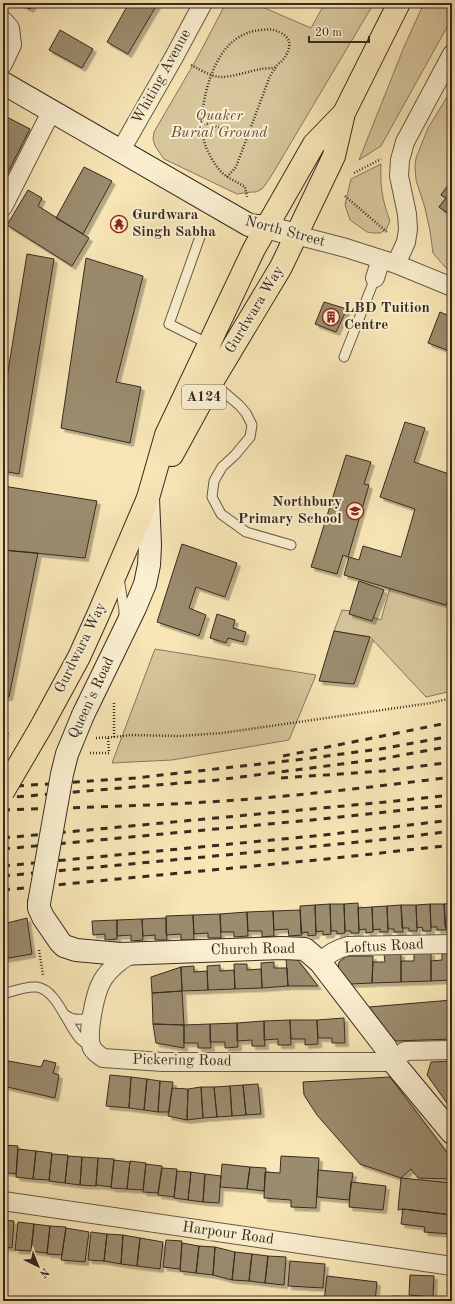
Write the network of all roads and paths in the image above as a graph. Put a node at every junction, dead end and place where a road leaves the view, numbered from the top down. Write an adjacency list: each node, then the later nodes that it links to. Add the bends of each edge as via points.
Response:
1 (203, 3): 14 (street, Whiting Avenue)
2 (399, 3): 10 (main road, Gurdwara Way / A124)
3 (3, 20): 5 (street, via 10,28 12,45)
4 (452, 54): 13 (street)
5 (3, 64)
6 (276, 67): 7 (path, via 222,77); 7 (path, via 288,54 290,46 284,35 269,28 254,30 235,39 222,52); 12 (path, via 270,76)
7 (211, 75): 11 (path)
8 (3, 83): 9 (street, North Street)
9 (52, 110): 14 (street, North Street); 19 (street)
10 (344, 113): 20 (main road, Gurdwara Way / A124, via 314,144); 22 (main road, Gurdwara Way / A124, via 334,156)
11 (201, 122): 12 (path); 16 (path, via 204,141 211,158 218,170)
12 (248, 137): 16 (path, via 236,167)
13 (403, 148): 15 (path); 24 (street, via 399,176 408,229 406,242)
14 (121, 150): 20 (street, North Street, via 249,225)
15 (354, 173)
16 (227, 177): 18 (path, via 245,187)
17 (345, 196): 23 (path)
18 (247, 197)
19 (3, 207)
20 (266, 227): 22 (street, North Street); 27 (main road, Gurdwara Way / A124)
21 (201, 234): 27 (lane, via 169,324)
22 (296, 235): 24 (street, North Street); 29 (main road, Gurdwara Way / A124, via 281,267)
23 (391, 236)
24 (389, 262): 25 (street); 26 (street, North Street)
25 (374, 278): 28 (lane)
26 (452, 287)
27 (209, 344): 30 (main road, Gurdwara Way / A124, via 166,436)
28 (344, 357)
29 (212, 382): 30 (main road, Gurdwara Way / A124); 31 (lane, via 240,405 252,425 250,437 222,467 214,480 212,497 221,514 246,532)
30 (148, 498): 32 (main road, Gurdwara Way / A124); 33 (street, Queen's Road, via 149,565 145,584)
31 (291, 545)
32 (120, 563): 33 (lane); 40 (main road, Gurdwara Way / A124, bridge, via 79,657)
33 (124, 630): 41 (street, Queen's Road, bridge, via 67,754)
34 (452, 698): 37 (path, via 222,733)
35 (3, 730): 36 (path)
36 (10, 736)
37 (114, 737)
38 (90, 739): 39 (path, via 108,737 109,753)
39 (88, 753)
40 (3, 792)
41 (38, 903): 43 (street, Church Road, via 43,917 64,946 98,953)
42 (452, 944): 44 (street, Loftus Road, via 348,946 339,948)
43 (138, 953): 44 (street, Church Road, via 300,948 305,949); 47 (street, via 116,964 106,974 99,987)
44 (320, 962): 50 (street, Church Road, via 386,1048)
45 (3, 994): 46 (lane, via 37,987 51,996)
46 (62, 1011): 47 (lane, via 74,1019); 48 (lane, via 80,1038)
47 (92, 1017): 48 (street)
48 (92, 1046): 50 (street, Pickering Road, via 103,1058 162,1062)
49 (452, 1050): 50 (street, via 405,1051)
50 (393, 1062): 51 (street, Church Road)
51 (452, 1133)
52 (3, 1201): 53 (street, Harpour Road)
53 (452, 1266)

